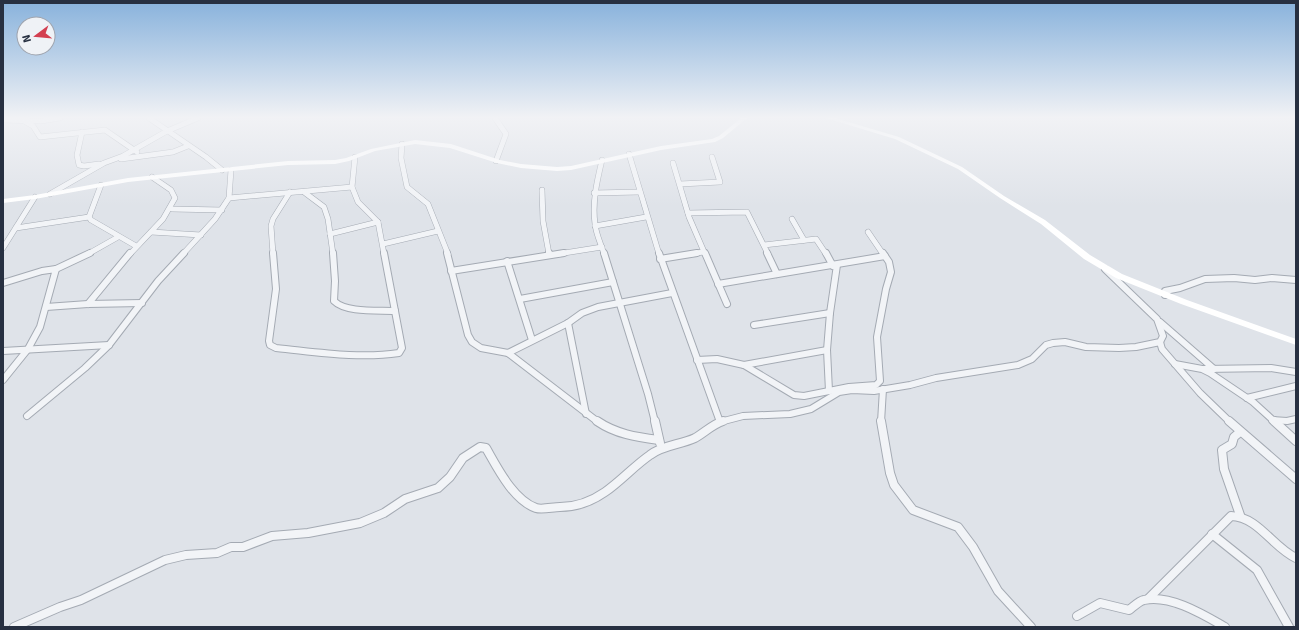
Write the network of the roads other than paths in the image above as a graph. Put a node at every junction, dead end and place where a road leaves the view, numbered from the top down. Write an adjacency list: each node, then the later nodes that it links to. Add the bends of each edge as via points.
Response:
1 (79, 147): 20 (street, via 79,165)
2 (131, 147): 12 (street)
3 (139, 147): 12 (street)
4 (184, 147): 14 (street, via 173,152)
5 (190, 147): 21 (street)
6 (386, 147): 15 (street)
7 (402, 147): 45 (street, via 401,158 407,187 428,204)
8 (451, 147): 18 (street)
9 (500, 147): 18 (street)
10 (665, 147): 13 (street)
11 (917, 147): 63 (street, via 960,168 1042,222)
12 (135, 150): 14 (street); 20 (street)
13 (629, 154): 17 (street); 30 (street)
14 (141, 156): 20 (street)
15 (355, 157): 22 (street, via 334,162 288,163); 26 (street)
16 (712, 157): 24 (street, via 720,182)
17 (602, 160): 18 (street, via 557,169); 31 (street)
18 (496, 161)
19 (673, 162): 24 (street)
20 (104, 163): 32 (street)
21 (222, 170): 22 (street); 23 (street)
22 (230, 170): 34 (street)
23 (152, 177): 25 (street); 36 (street, via 171,190 175,198)
24 (680, 184): 38 (street)
25 (102, 185): 32 (street); 39 (street)
26 (352, 187): 29 (street); 42 (street, via 358,202)
27 (542, 190): 58 (street, via 543,221)
28 (290, 192): 29 (street); 34 (street); 79 (street, via 273,218 271,226 276,289 270,345 276,348 353,355 382,356 399,353 402,348)
29 (304, 192): 48 (street, via 324,207)
30 (639, 192): 31 (street); 40 (street)
31 (594, 193): 43 (street)
32 (50, 194): 33 (street)
33 (35, 197): 35 (street); 44 (street)
34 (228, 198): 37 (street)
35 (3, 201)
36 (172, 209): 37 (street); 46 (street)
37 (222, 210): 49 (street)
38 (688, 213): 53 (street, via 747,212); 57 (street)
39 (89, 217): 44 (street); 50 (street)
40 (646, 217): 43 (street); 60 (street)
41 (792, 219): 51 (street)
42 (378, 222): 48 (street); 52 (street)
43 (595, 226): 55 (street)
44 (16, 228): 56 (street)
45 (438, 230): 52 (street); 65 (street)
46 (152, 232): 49 (street); 54 (street)
47 (868, 232): 59 (street)
48 (330, 234): 79 (street, via 335,281 334,301 338,306)
49 (201, 235): 75 (street, via 158,281)
50 (118, 236): 54 (street); 64 (street)
51 (804, 240): 53 (street); 62 (street, via 818,240)
52 (383, 244): 79 (street)
53 (764, 245): 66 (street)
54 (136, 246): 76 (street)
55 (602, 247): 58 (street); 68 (street)
56 (3, 248)
57 (703, 252): 60 (street); 70 (street)
58 (549, 254): 61 (street)
59 (885, 256): 62 (street); 101 (street, via 891,272 877,337 880,381 876,385)
60 (660, 259): 71 (street)
61 (507, 261): 65 (street); 73 (street)
62 (835, 265): 66 (street); 80 (street)
63 (1104, 268): 72 (street); 81 (street)
64 (56, 269): 69 (street); 78 (street)
65 (451, 271): 91 (street, via 472,342 481,348)
66 (777, 274): 70 (street)
67 (1296, 280): 72 (street, via 1205,279 1180,288 1165,290)
68 (612, 282): 73 (street); 74 (street)
69 (3, 283)
70 (718, 284): 77 (street)
71 (672, 293): 74 (street); 92 (street)
72 (1165, 295): 86 (street)
73 (520, 299): 84 (street)
74 (619, 302): 82 (street, via 582,313); 109 (street, via 648,394)
75 (142, 303): 76 (street); 87 (street)
76 (88, 304): 78 (street)
77 (727, 304)
78 (46, 307): 88 (street, via 40,327)
79 (395, 311)
80 (830, 313): 83 (street); 90 (street)
81 (1156, 319): 85 (street, via 1163,336); 96 (street)
82 (568, 323): 84 (street); 103 (street)
83 (754, 325)
84 (532, 340): 91 (street)
85 (1160, 342): 93 (street, via 1160,347); 100 (street, via 1136,348 1086,347 1065,342 1053,343 1046,345 1032,359 1018,366)
86 (1296, 342)
87 (109, 345): 88 (street); 104 (street)
88 (28, 349): 89 (street); 98 (street)
89 (3, 350)
90 (827, 350): 94 (street); 101 (street)
91 (508, 353): 103 (street)
92 (697, 360): 94 (street, via 717,359); 107 (street)
93 (1175, 364): 95 (street); 108 (street)
94 (744, 365): 101 (street, via 794,395 804,396)
95 (1202, 369): 96 (street); 102 (street)
96 (1214, 369): 97 (street, via 1271,368)
97 (1296, 372)
98 (3, 380)
99 (1296, 386): 102 (street)
100 (883, 389): 107 (street, via 839,392 810,409 790,414 743,416); 119 (street, via 881,425 894,485 913,510 958,527 973,547 998,591)
101 (829, 390)
102 (1247, 398): 106 (street)
103 (586, 414): 109 (street, via 607,428 629,436)
104 (27, 416)
105 (1296, 419): 106 (street)
106 (1272, 420): 110 (street)
107 (720, 422): 111 (street, via 694,438)
108 (1240, 432): 112 (street); 113 (street, via 1234,437 1232,444 1222,450 1224,469)
109 (659, 440): 111 (street)
110 (1296, 441)
111 (662, 448): 118 (street, via 594,498 576,505 544,509 536,508 515,493 497,469 488,450 480,447 463,458 450,477 438,488 405,498 384,513 360,523 308,533 272,536 217,553 186,555 165,560 81,600)
112 (1296, 479)
113 (1240, 515): 114 (street, via 1226,518); 115 (street)
114 (1212, 534): 116 (street); 121 (street, via 1257,570)
115 (1296, 558)
116 (1148, 599): 117 (street, via 1129,610 1100,603); 120 (street, via 1158,599 1194,609)
117 (1077, 616)
118 (14, 627)
119 (1031, 627)
120 (1225, 627)
121 (1289, 627)

